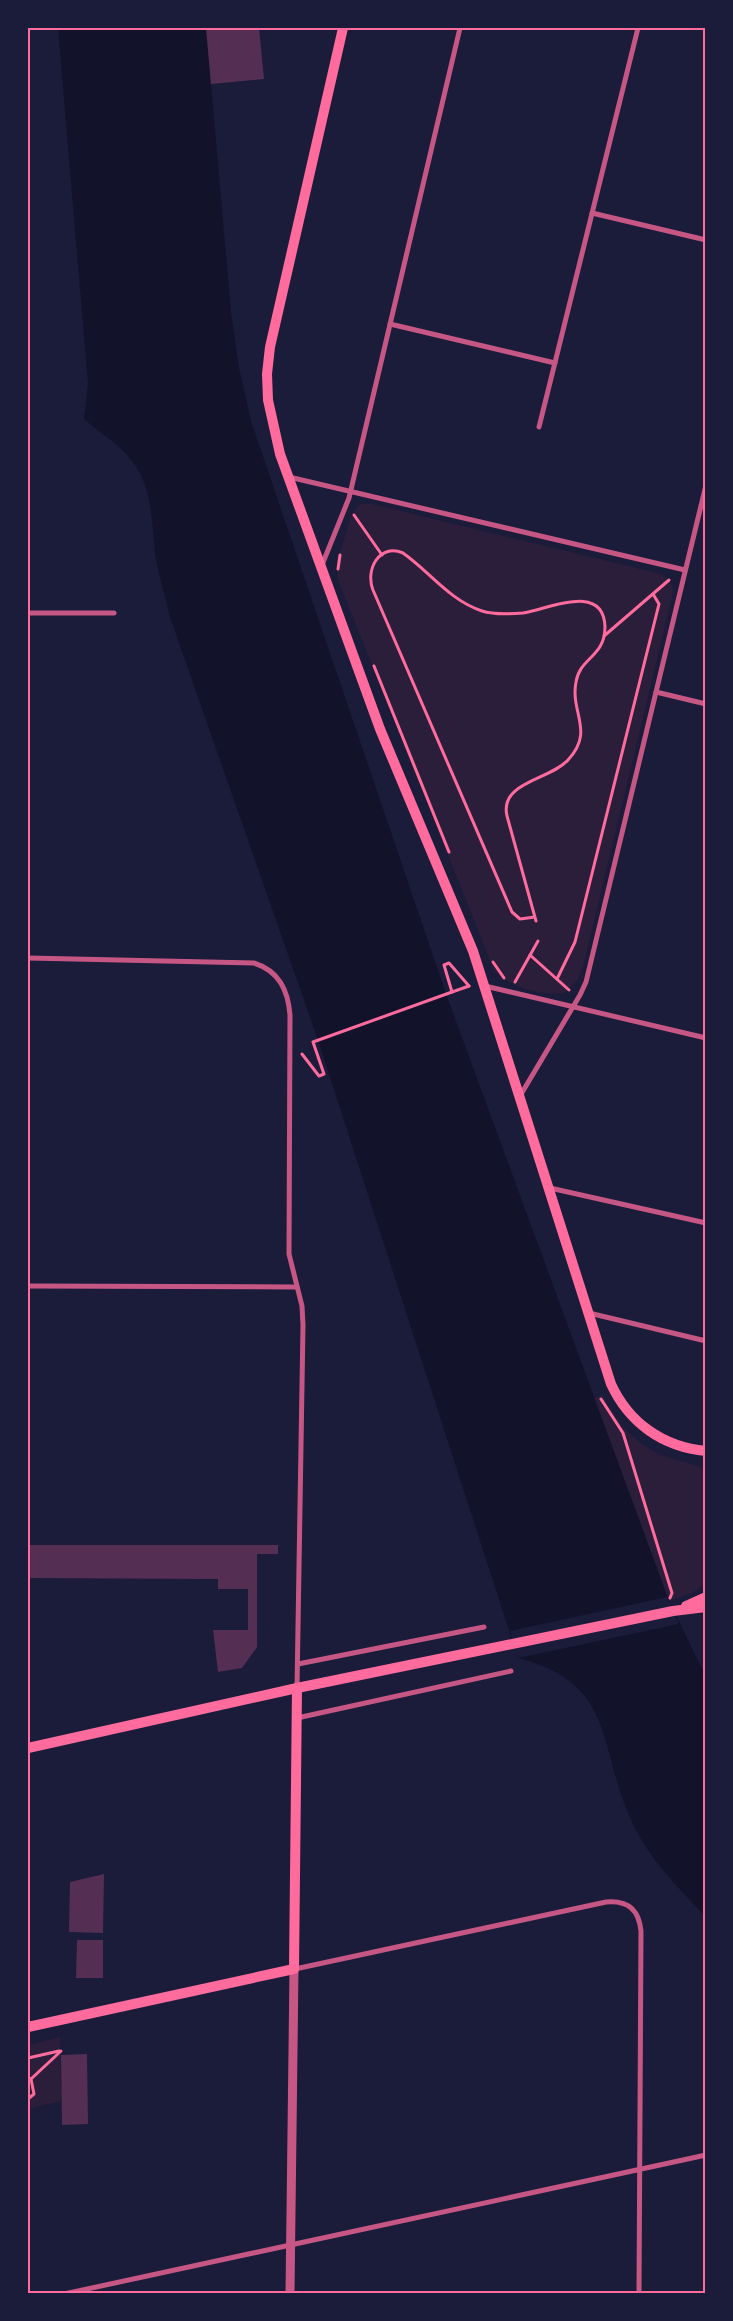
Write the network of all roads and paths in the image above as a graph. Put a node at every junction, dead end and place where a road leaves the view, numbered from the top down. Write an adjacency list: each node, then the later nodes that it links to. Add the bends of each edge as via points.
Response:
1 (343, 28): 9 (main road, via 268,361 270,413)
2 (460, 28): 6 (street)
3 (638, 28): 4 (street)
4 (592, 213): 5 (street); 7 (street)
5 (706, 240)
6 (390, 324): 7 (street); 11 (street)
7 (555, 364): 8 (street)
8 (539, 427)
9 (288, 477): 11 (street); 17 (main road)
10 (706, 484): 18 (street)
11 (350, 492): 17 (street); 18 (street)
12 (357, 509): 13 (path)
13 (354, 514): 14 (path); 16 (path)
14 (351, 523)
15 (343, 548): 19 (path)
16 (382, 555): 24 (path, via 395,550 404,553 451,594 484,611 516,613 566,601 587,603 602,615); 24 (path, via 371,569 372,590 512,912 520,919 535,919 506,804 515,789 563,766 578,747 582,732 576,682 583,665 598,652)
17 (320, 567): 35 (main road, via 380,729 461,920)
18 (685, 570): 26 (street)
19 (338, 576)
20 (662, 577): 21 (path, via 668,581)
21 (653, 594): 24 (path); 33 (path, via 659,604 576,942)
22 (28, 612): 23 (street)
23 (114, 613)
24 (604, 636)
25 (373, 664): 28 (path)
26 (656, 692): 27 (street); 39 (street, via 588,975)
27 (706, 704)
28 (451, 858)
29 (538, 941): 30 (path)
30 (530, 955): 32 (path, via 514,984 502,976); 33 (path)
31 (28, 958): 46 (street, via 246,962 276,974 288,998 290,1015 289,1254)
32 (492, 959)
33 (556, 979): 36 (path)
34 (469, 986): 37 (path)
35 (485, 986): 39 (street); 42 (main road)
36 (569, 990)
37 (452, 992)
38 (446, 994): 41 (path, via 313,1042 324,1074 319,1076)
39 (574, 1007): 40 (street); 42 (street)
40 (706, 1038)
41 (300, 1052)
42 (520, 1096): 43 (main road)
43 (549, 1188): 44 (street); 47 (main road)
44 (706, 1223)
45 (28, 1286): 46 (street)
46 (297, 1288): 56 (street, via 302,1306)
47 (589, 1313): 48 (street); 49 (main road, via 611,1384 629,1414 658,1437)
48 (706, 1341)
49 (694, 1450): 50 (main road); 51 (main road)
50 (706, 1451)
51 (706, 1456)
52 (706, 1597): 54 (main road)
53 (706, 1607): 54 (main road)
54 (673, 1611): 58 (main road)
55 (484, 1627): 56 (street)
56 (298, 1664): 58 (street)
57 (511, 1671): 59 (street)
58 (297, 1688): 59 (main road); 60 (main road)
59 (297, 1718): 61 (main road)
60 (28, 1748)
61 (294, 1969): 62 (main road); 67 (street, via 606,1902 631,1906 641,1931); 68 (street)
62 (28, 2027)
63 (28, 2058): 64 (path, via 61,2051)
64 (29, 2078): 65 (path, via 34,2094)
65 (28, 2099)
66 (706, 2156): 67 (street)
67 (640, 2169): 68 (street); 71 (street)
68 (290, 2245): 69 (street); 70 (street)
69 (64, 2294)
70 (290, 2294)
71 (639, 2294)

